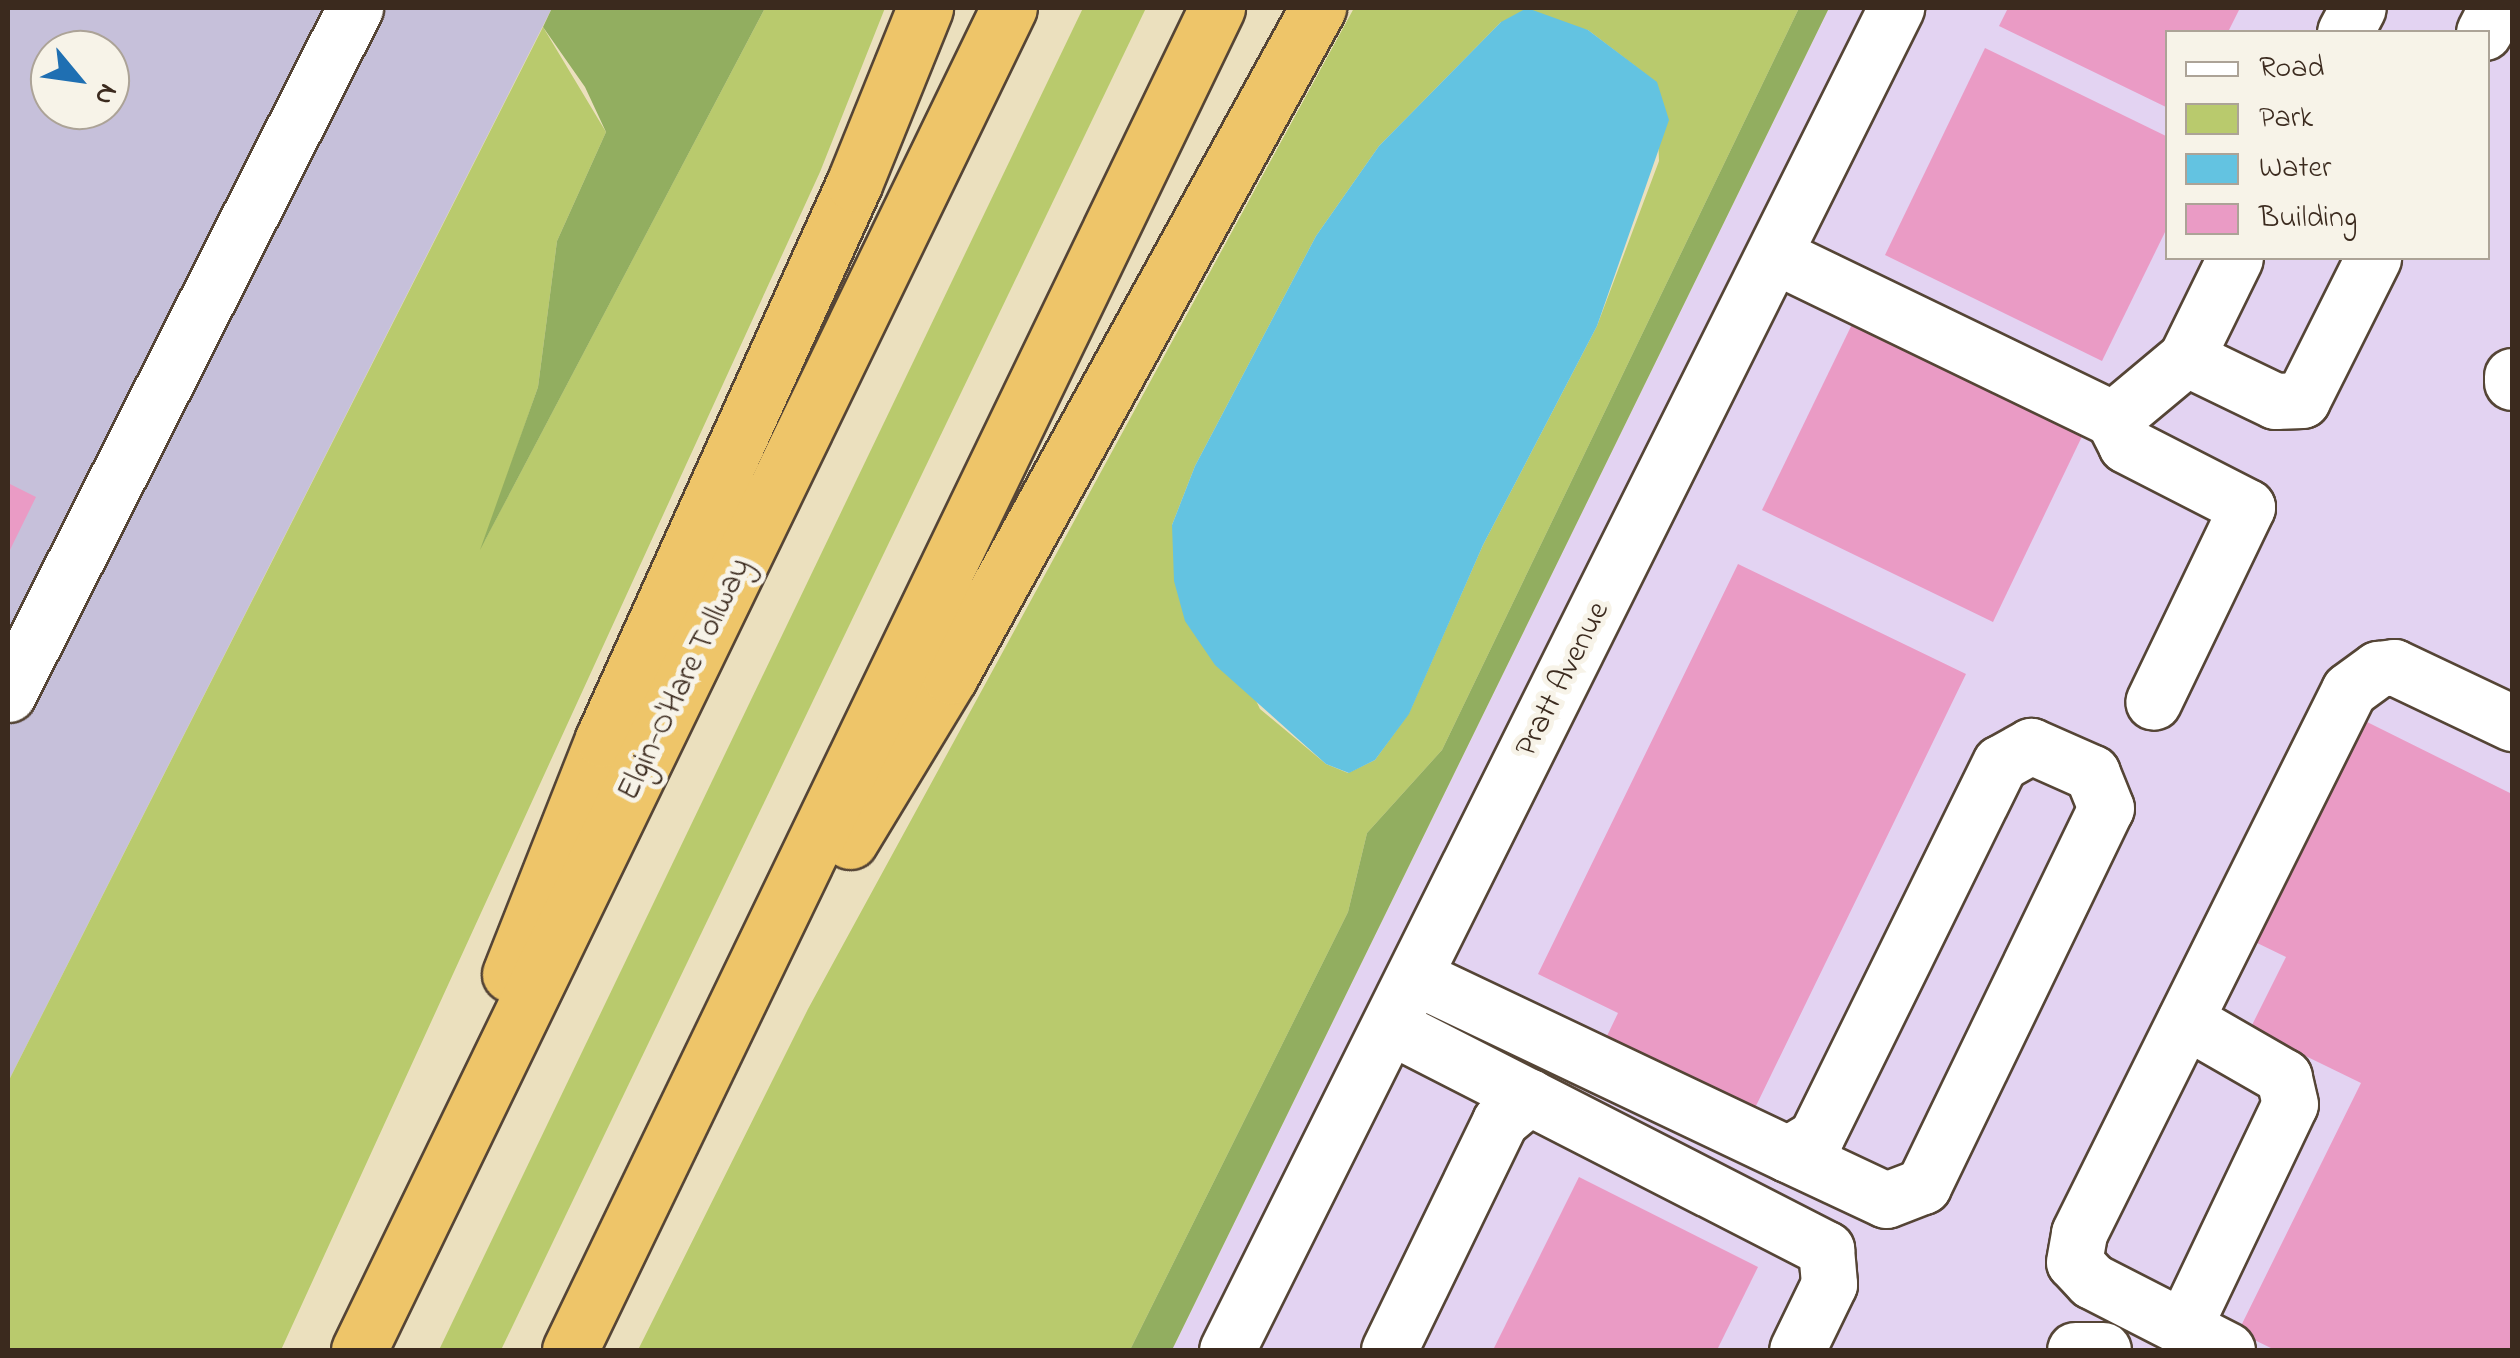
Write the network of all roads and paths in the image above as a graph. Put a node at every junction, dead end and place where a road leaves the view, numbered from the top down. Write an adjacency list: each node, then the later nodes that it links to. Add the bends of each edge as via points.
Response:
1 (355, 8): 14 (street)
2 (925, 8): 23 (highway, via 526,926)
3 (1009, 8): 23 (highway, Elgin-O'Hare Tollway)
4 (1217, 8): 21 (highway)
5 (1318, 8): 21 (highway, via 950,676)
6 (1896, 8): 9 (street, Pratt Avenue)
7 (2358, 8): 8 (street)
8 (2346, 30)
9 (1776, 256): 13 (street); 17 (street, Pratt Avenue)
10 (2234, 260): 12 (street)
11 (2371, 260): 12 (street, via 2302,400 2275,400)
12 (2186, 358): 13 (street)
13 (2113, 419): 15 (street, via 2126,445 2247,508)
14 (8, 694)
15 (2153, 702)
16 (2512, 723): 18 (street, via 2394,666 2349,690)
17 (1415, 978): 19 (street, Pratt Avenue); 22 (street)
18 (2185, 1020): 24 (street, via 2284,1077 2290,1104); 24 (street, via 2079,1233 2074,1262 2092,1281)
19 (1390, 1026): 20 (street); 25 (street, Pratt Avenue)
20 (1529, 1097): 28 (street, via 1500,1121); 29 (street, via 1826,1249 1829,1284)
21 (680, 1122): 27 (highway)
22 (1788, 1154): 22 (street, via 1886,1200 1922,1186 2106,808 2092,773 2031,746 2000,762 1816,1137)
23 (434, 1202): 26 (highway, Elgin-O'Hare Tollway)
24 (2205, 1339)
25 (1237, 1347)
26 (359, 1350)
27 (570, 1350)
28 (1390, 1350)
29 (1797, 1350)
30 (2075, 1350): 31 (street)
31 (2103, 1350)

